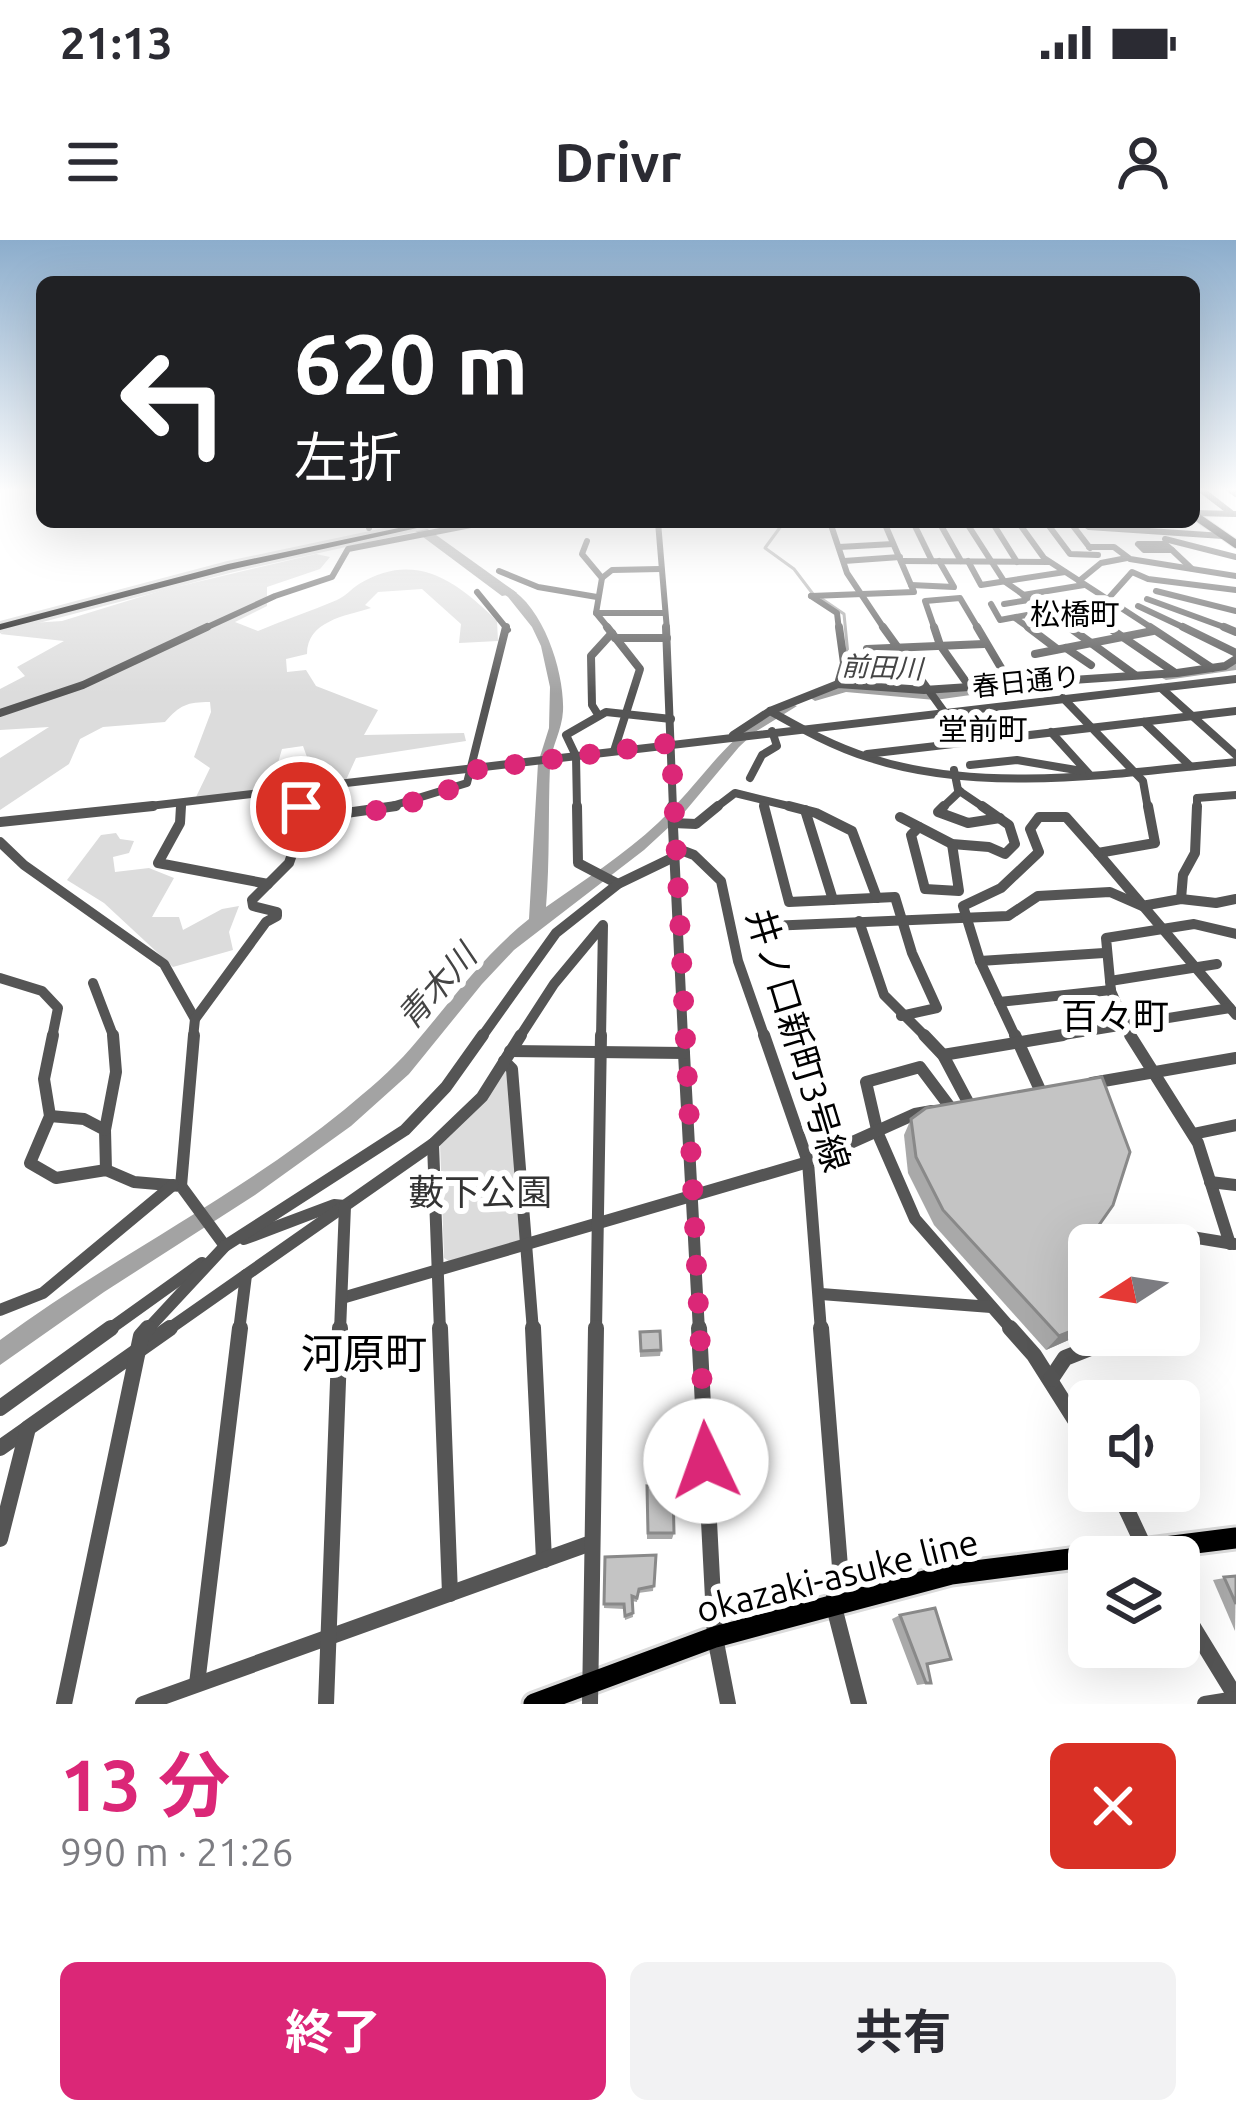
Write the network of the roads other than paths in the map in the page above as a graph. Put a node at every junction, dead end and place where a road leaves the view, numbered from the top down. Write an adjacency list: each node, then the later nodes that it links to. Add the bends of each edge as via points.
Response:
1 (276, 557): 51 (highway)
2 (343, 557): 78 (street, via 332,577)
3 (585, 557): 28 (street)
4 (660, 557): 23 (street)
5 (933, 557): 15 (street)
6 (962, 557): 16 (street)
7 (987, 557): 17 (street)
8 (1014, 557): 19 (street)
9 (1045, 557): 20 (street)
10 (1101, 557): 21 (street)
11 (1121, 557): 18 (street)
12 (1180, 557): 22 (street)
13 (900, 559): 14 (street); 15 (street); 32 (street)
14 (844, 560): 36 (street)
15 (935, 561): 16 (street); 32 (street, via 954,587)
16 (964, 561): 17 (street); 29 (street, via 981,585)
17 (989, 561): 19 (street); 29 (street)
18 (1124, 561): 21 (street); 22 (street); 26 (street)
19 (1017, 562): 20 (street)
20 (1049, 562): 25 (street)
21 (1106, 562): 31 (street)
22 (1191, 568): 27 (street)
23 (660, 569): 28 (street, via 612,570); 48 (street)
24 (500, 571): 37 (street)
25 (1065, 572): 29 (street); 31 (street)
26 (1132, 572): 30 (street); 40 (street)
27 (1236, 576)
28 (602, 578): 37 (street)
29 (1004, 581): 38 (street)
30 (1168, 582): 33 (street); 34 (street)
31 (1082, 583): 38 (street); 40 (street)
32 (911, 585): 36 (street, via 914,592)
33 (1236, 590)
34 (1156, 591): 39 (street); 45 (street)
35 (477, 592): 100 (street, via 508,630)
36 (864, 593): 60 (street); 70 (street, via 811,596 837,613 844,663)
37 (597, 597): 47 (street)
38 (1026, 597): 42 (street); 46 (street)
39 (1147, 599): 44 (street); 53 (street)
40 (1107, 600): 43 (street); 49 (street)
41 (992, 604): 50 (street, via 1000,620)
42 (1004, 604)
43 (1076, 606): 46 (street); 55 (street)
44 (1138, 607): 49 (street); 63 (street)
45 (1235, 611)
46 (1046, 612): 50 (street); 57 (street)
47 (596, 613): 48 (street); 54 (street)
48 (663, 613): 56 (street)
49 (1129, 614): 52 (street)
50 (1015, 618): 61 (street)
51 (0, 624)
52 (1153, 631): 55 (street); 65 (street)
53 (1236, 632)
54 (614, 635): 56 (street); 79 (street, via 591,656); 80 (street, via 640,669)
55 (1122, 637): 57 (street); 67 (street)
56 (667, 638): 83 (street)
57 (1090, 643): 61 (street); 66 (street)
58 (983, 644): 59 (street); 59 (street, via 960,598 925,601); 69 (street)
59 (940, 645): 60 (street); 72 (street)
60 (899, 647): 71 (street, via 867,649); 74 (street)
61 (1062, 649): 62 (street); 64 (street)
62 (1035, 653)
63 (1236, 656): 65 (street)
64 (1091, 665)
65 (1213, 669): 67 (street); 68 (street)
66 (1135, 675): 67 (street); 69 (street)
67 (1185, 679): 68 (street, 春日通り); 73 (street, 春日通り)
68 (1233, 679)
69 (1010, 683): 72 (street)
70 (838, 684): 71 (street); 81 (street)
71 (874, 686): 74 (street)
72 (969, 686): 74 (street)
73 (1160, 688): 75 (street, 春日通り); 82 (street)
74 (924, 690): 76 (street)
75 (1063, 698): 76 (street, 春日通り); 85 (street)
76 (941, 711): 86 (street, 春日通り); 91 (street)
77 (1236, 712): 82 (street)
78 (0, 713)
79 (598, 713): 80 (street); 96 (street, via 566,735)
80 (625, 713): 83 (street); 94 (street)
81 (774, 713): 86 (street); 89 (street); 90 (street)
82 (1192, 717): 84 (street); 97 (street)
83 (670, 719): 92 (street)
84 (1144, 722): 85 (street); 98 (street)
85 (1093, 727): 88 (street); 101 (street)
86 (798, 728): 87 (street, 春日通り); 95 (street)
87 (772, 730): 89 (street, 春日通り); 103 (street, via 778,746 762,755)
88 (1051, 732): 91 (street); 102 (street)
89 (750, 733): 90 (street, 春日通り)
90 (733, 735): 92 (street)
91 (966, 742): 93 (street)
92 (671, 743): 94 (street); 116 (street)
93 (939, 746): 95 (street); 99 (street)
94 (614, 751): 96 (street)
95 (864, 754): 99 (street)
96 (575, 756): 100 (street); 122 (street, via 578,863)
97 (1236, 759): 98 (street)
98 (1190, 766): 101 (street)
99 (956, 769): 102 (street); 105 (street)
100 (474, 770): 104 (street); 112 (street, via 467,783)
101 (1134, 771): 102 (street); 121 (street, via 1144,782 1155,843)
102 (1090, 775)
103 (750, 778)
104 (361, 785): 106 (street); 112 (street)
105 (960, 791): 114 (street); 114 (street, via 938,812 957,821)
106 (299, 793): 109 (street); 111 (street, via 301,807)
107 (1236, 795): 125 (street, via 1197,798 1195,853)
108 (763, 801): 110 (street); 116 (street, via 735,794 696,824); 127 (street, via 789,902)
109 (181, 805): 115 (street); 123 (street, via 158,862)
110 (805, 810): 124 (street, via 852,831); 127 (street)
111 (328, 813): 112 (street); 123 (street, via 298,834 298,849)
112 (362, 813)
113 (901, 818): 117 (street)
114 (1000, 818): 119 (street, via 1015,842 1005,854)
115 (0, 822)
116 (673, 823): 120 (street)
117 (919, 827): 119 (street); 119 (street, via 910,835 925,889 959,891)
118 (0, 842): 145 (street, via 164,964)
119 (952, 844)
120 (674, 852): 122 (street); 148 (street); 167 (street, 井ノ口新町3号線, via 694,856 721,881 738,961)
121 (1098, 853): 128 (street); 129 (street, via 1066,817 1039,818 1030,829 1039,852 1001,888 963,906)
122 (614, 882): 178 (street, via 556,933 446,1087 405,1130)
123 (268, 884): 145 (street, via 253,906 277,916)
124 (877, 898): 127 (street); 130 (street, via 895,897)
125 (1181, 899): 126 (street); 128 (street)
126 (1236, 899)
127 (833, 900)
128 (1142, 906): 129 (street, via 1110,892 1038,896 1008,916); 133 (street)
129 (965, 918): 130 (street); 136 (street)
130 (903, 920): 131 (street); 144 (street, via 938,1008)
131 (859, 921): 132 (street); 144 (street, via 884,994)
132 (770, 926)
133 (1160, 929): 134 (street, via 1194,924); 135 (street, via 1106,938); 138 (street)
134 (1236, 934)
135 (1104, 953): 136 (street); 141 (street)
136 (980, 961): 142 (street)
137 (1217, 964): 138 (street)
138 (1195, 968): 141 (street); 143 (street)
139 (0, 978): 161 (street, via 42,991 58,1007 44,1079)
140 (93, 983): 163 (street, via 114,1024 113,1101)
141 (1110, 986): 142 (street); 146 (street)
142 (999, 1002): 147 (street)
143 (1233, 1012): 146 (street)
144 (901, 1016): 150 (street)
145 (195, 1019): 171 (street)
146 (1125, 1025): 147 (street); 153 (street)
147 (1017, 1042): 150 (street); 156 (street)
148 (684, 1053): 149 (street); 172 (street)
149 (603, 1054): 151 (street); 151 (street, via 603,925); 174 (street)
150 (943, 1055): 159 (street)
151 (507, 1056): 166 (street, via 468,1113); 177 (street)
152 (1236, 1058): 153 (street)
153 (1151, 1073): 154 (street); 165 (street)
154 (1085, 1084)
155 (1063, 1088): 156 (street)
156 (1041, 1092): 157 (street)
157 (1023, 1095)
158 (987, 1101): 159 (street)
159 (969, 1104): 160 (street)
160 (950, 1107): 164 (street, via 914,1114); 164 (street, via 920,1067 866,1082)
161 (50, 1116): 163 (street); 168 (street, via 30,1162 56,1178)
162 (1236, 1125): 165 (street)
163 (104, 1130): 168 (street)
164 (878, 1134): 167 (street); 183 (street, via 915,1219)
165 (1193, 1134): 169 (street)
166 (433, 1144): 173 (street); 179 (street)
167 (808, 1162): 172 (street); 181 (street, 井ノ口新町3号線)
168 (106, 1170): 171 (street)
169 (1210, 1182): 170 (street); 176 (street)
170 (1236, 1184)
171 (182, 1188): 178 (street); 184 (street, via 43,1293)
172 (692, 1197): 174 (street); 201 (street)
173 (345, 1206): 178 (street); 180 (street); 182 (street)
174 (598, 1226): 177 (street); 194 (street)
175 (1200, 1239): 176 (street)
176 (1233, 1244)
177 (529, 1245): 179 (street); 196 (street)
178 (225, 1246): 185 (street); 189 (street)
179 (438, 1270): 182 (street); 198 (street)
180 (246, 1275): 185 (street); 203 (street)
181 (821, 1294): 183 (street); 199 (street, 井ノ口新町3号線, via 840,1568)
182 (342, 1298): 200 (street)
183 (993, 1307): 187 (street)
184 (0, 1310)
185 (134, 1349): 190 (street); 206 (street)
186 (1070, 1356): 187 (street)
187 (1051, 1378): 188 (street)
188 (1068, 1407)
189 (0, 1408)
190 (28, 1428): 191 (street); 193 (street)
191 (0, 1448)
192 (1236, 1538): 195 (main road, okazaki-asuke line)
193 (0, 1539)
194 (591, 1543): 196 (street); 204 (street)
195 (1200, 1544)
196 (544, 1560): 198 (street)
197 (1068, 1561): 199 (main road, okazaki-asuke line, via 951,1574)
198 (450, 1594): 200 (street)
199 (833, 1603): 201 (main road, okazaki-asuke line); 211 (street, 井ノ口新町3号線)
200 (328, 1637): 203 (street); 208 (street)
201 (716, 1637): 204 (main road, okazaki-asuke line); 210 (street)
202 (1200, 1639): 205 (street)
203 (197, 1684): 207 (street)
204 (589, 1693): 209 (main road, okazaki-asuke line)
205 (1236, 1698): 212 (street)
206 (64, 1704)
207 (142, 1704)
208 (326, 1704)
209 (534, 1704)
210 (728, 1704)
211 (859, 1704)
212 (1205, 1704)

